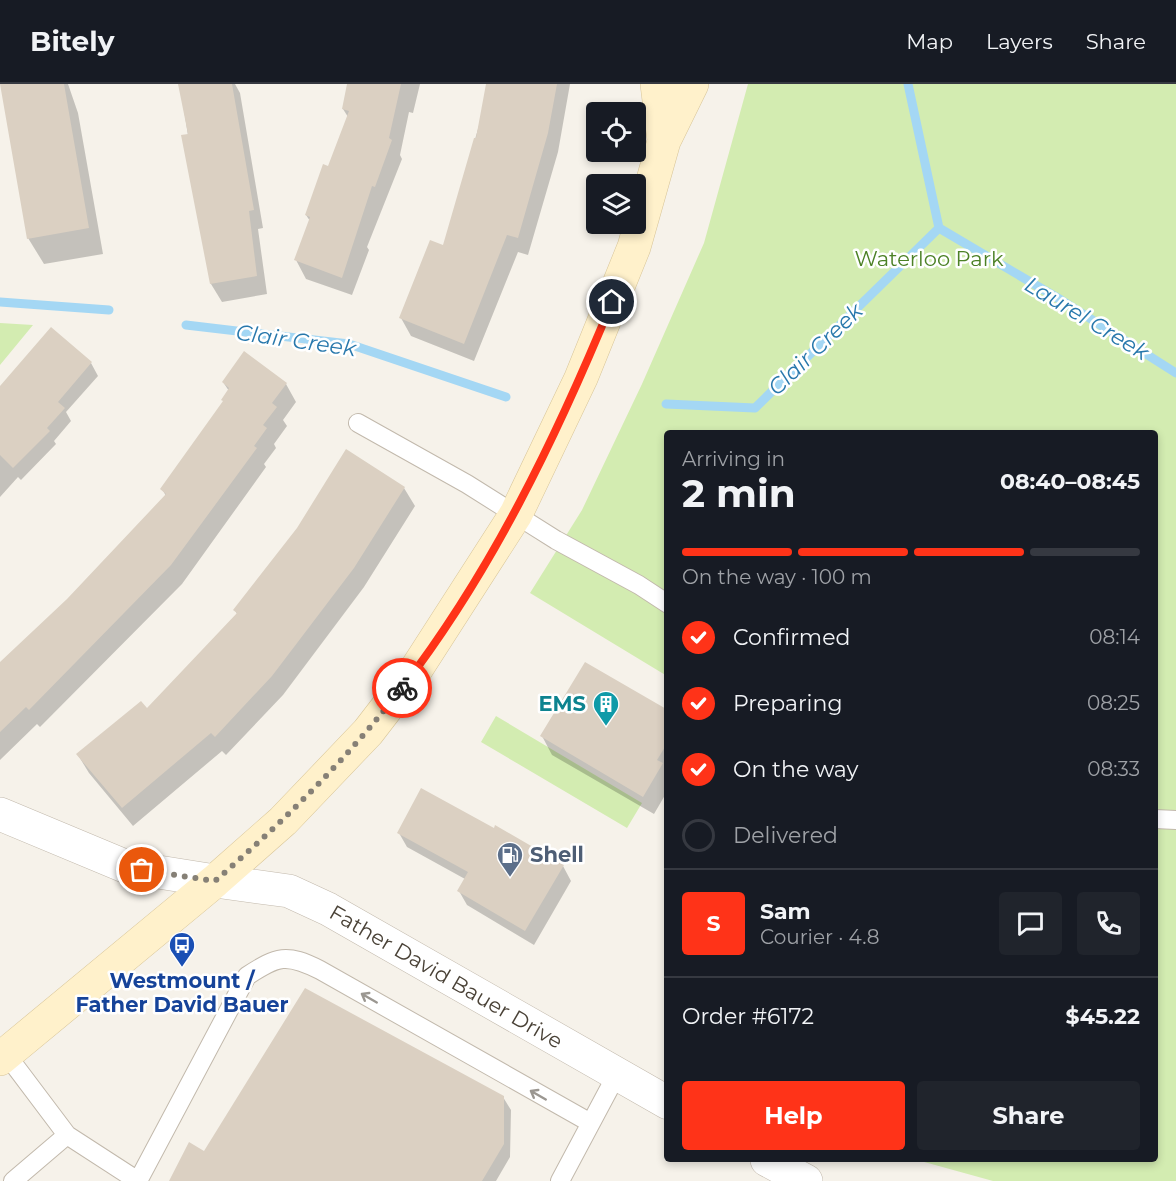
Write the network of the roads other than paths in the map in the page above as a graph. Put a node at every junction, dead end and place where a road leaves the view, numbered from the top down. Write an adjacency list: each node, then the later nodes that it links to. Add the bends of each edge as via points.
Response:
1 (657, 84): 3 (main road)
2 (692, 84): 3 (main road)
3 (664, 141): 5 (main road, via 634,247 580,378)
4 (358, 423): 5 (lane)
5 (516, 513): 6 (lane); 10 (main road, via 422,661 368,732 283,821)
6 (664, 602)
7 (0, 814): 10 (street, Father David Bauer Drive, via 127,867)
8 (1158, 819): 9 (lane)
9 (1176, 820)
10 (215, 881): 11 (main road); 12 (street, Father David Bauer Drive, via 289,891 328,909)
11 (3, 1056): 15 (lane)
12 (617, 1074): 13 (street, Father David Bauer Drive); 14 (lane)
13 (664, 1101)
14 (589, 1122): 17 (lane, one-way to 17, via 298,959 272,960 247,976); 18 (lane)
15 (67, 1136): 16 (lane); 17 (lane)
16 (13, 1181)
17 (138, 1181)
18 (560, 1181)

